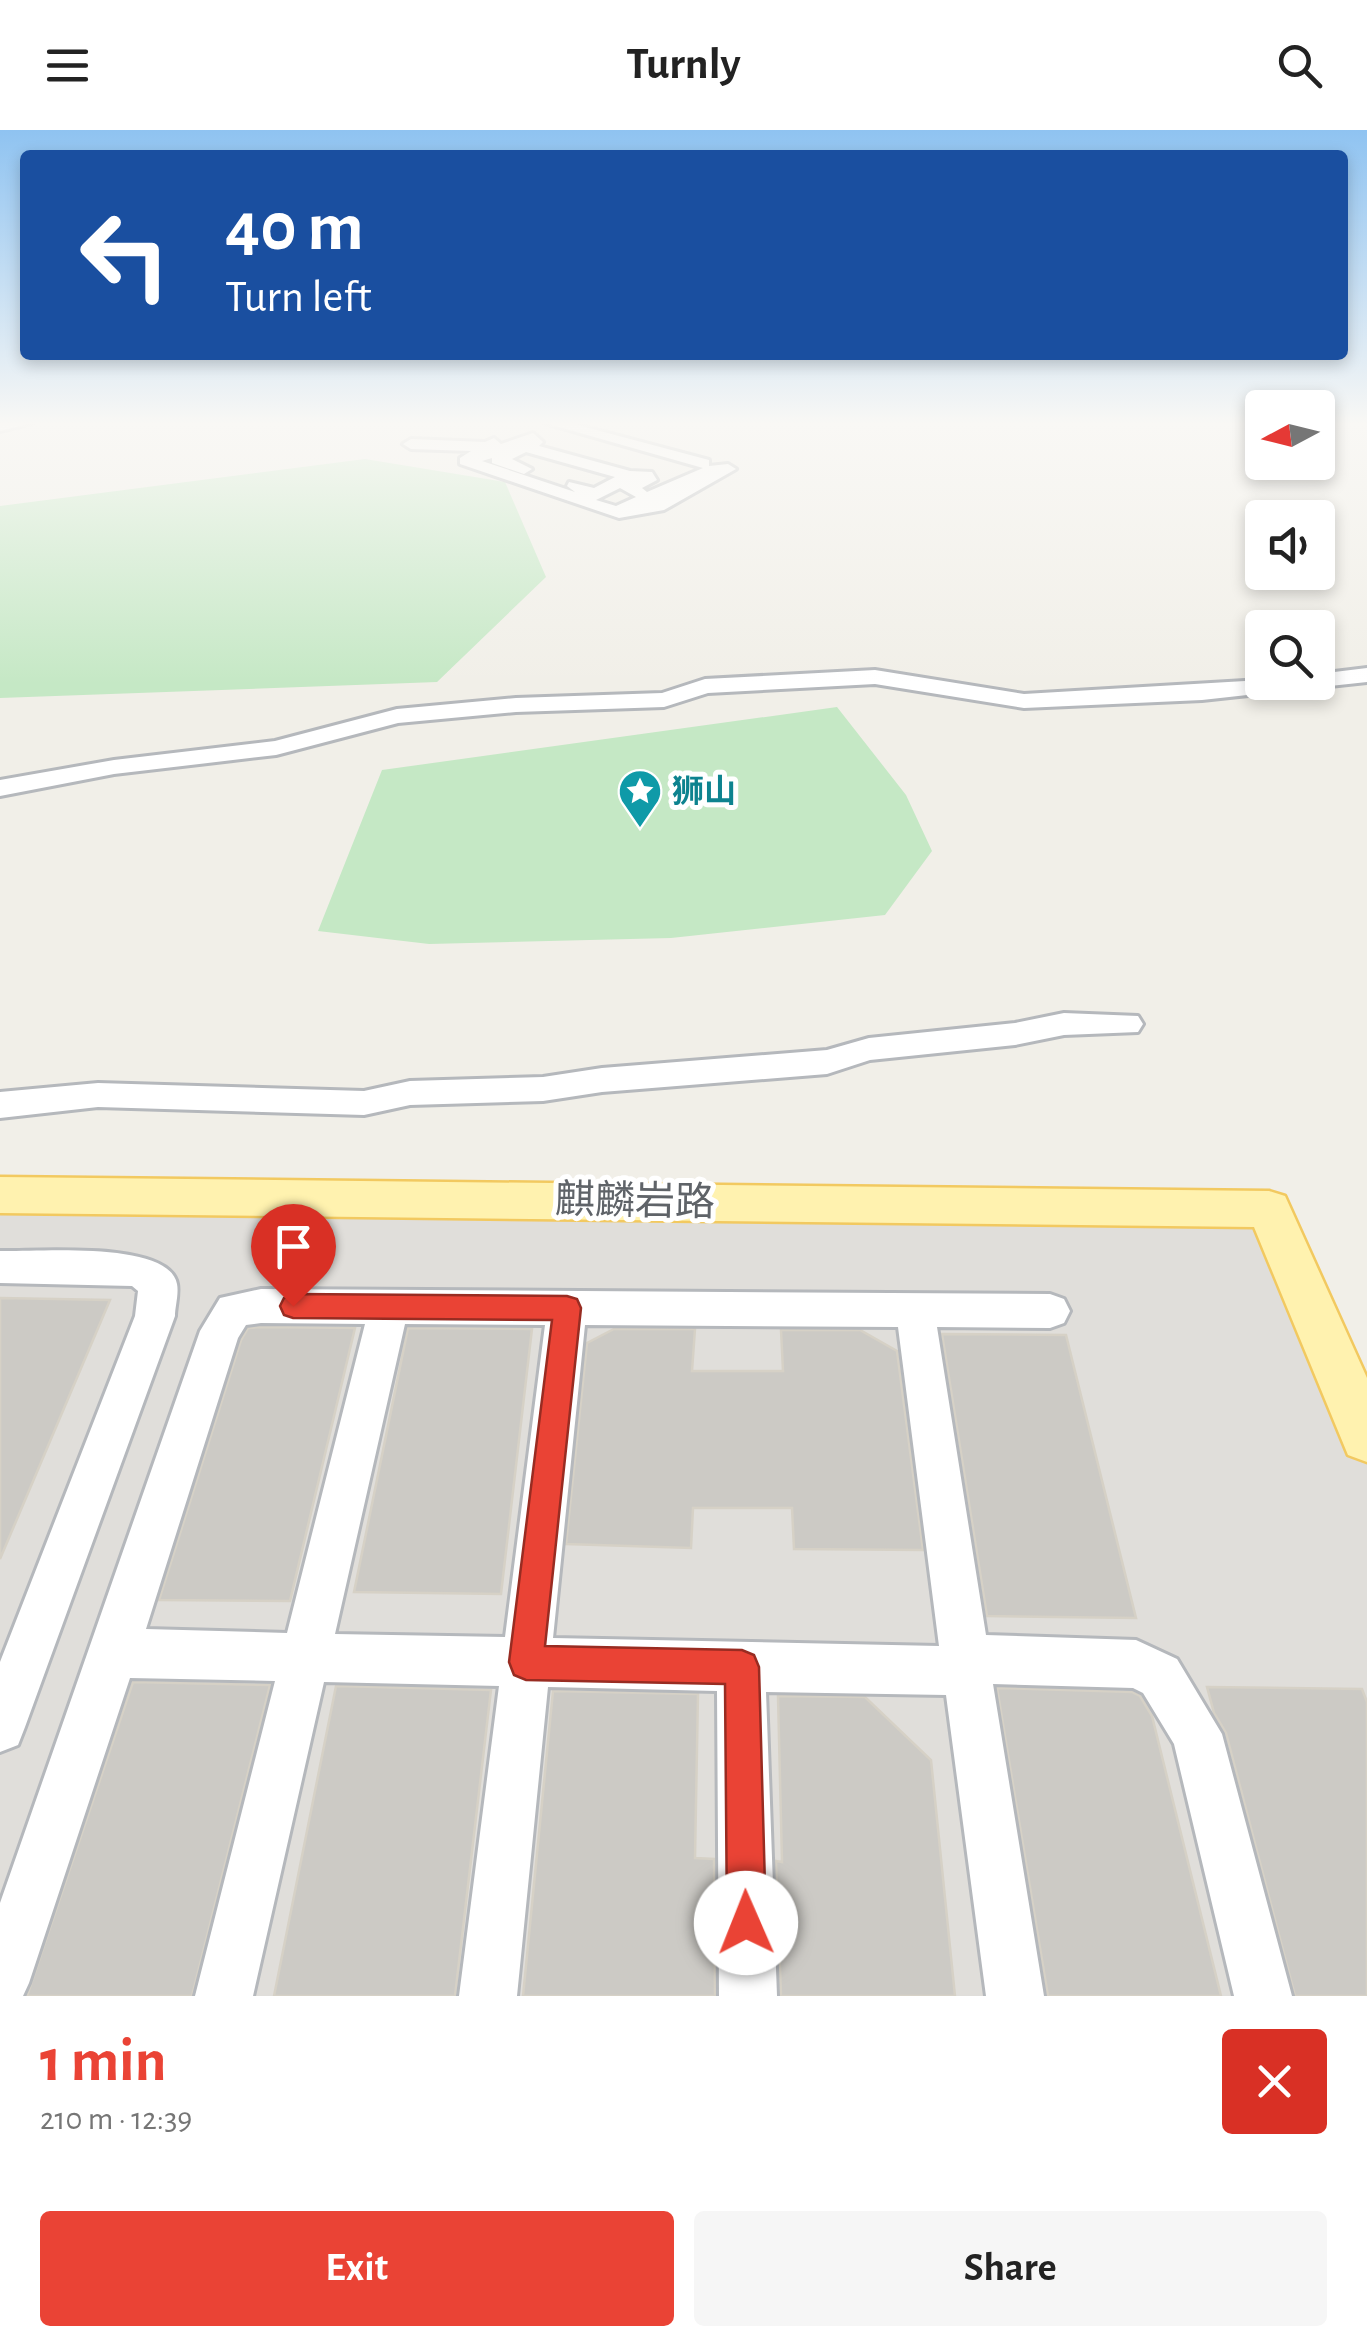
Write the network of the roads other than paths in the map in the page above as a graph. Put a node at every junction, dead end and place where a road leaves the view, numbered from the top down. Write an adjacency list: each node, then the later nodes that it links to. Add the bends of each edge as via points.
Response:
1 (612, 510): 4 (street)
2 (621, 510): 4 (street)
3 (630, 510): 4 (street)
4 (617, 512)
5 (1367, 675): 6 (street)
6 (1335, 679)
7 (1245, 688): 8 (street, via 1024,700 875,677 704,686 664,700 397,716 276,748)
8 (0, 788)
9 (1127, 1024): 10 (street, via 1064,1024 869,1050 827,1062 544,1089 410,1093 364,1103 98,1096)
10 (0, 1105)
11 (0, 1194): 17 (main road, 麒麟岩路, via 1269,1209)
12 (0, 1267): 23 (street, via 140,1270 158,1284 155,1316)
13 (389, 1307): 14 (street); 18 (street, via 234,1310 220,1332); 19 (street)
14 (567, 1308): 15 (street); 20 (street)
15 (916, 1310): 16 (street); 21 (street)
16 (1050, 1310)
17 (1367, 1437)
18 (114, 1652): 19 (street); 24 (street)
19 (306, 1658): 20 (street); 25 (street)
20 (526, 1662): 22 (street); 26 (street)
21 (966, 1665): 22 (street); 28 (street); 29 (street, via 1136,1664 1160,1676 1197,1734)
22 (742, 1667): 27 (street)
23 (0, 1727)
24 (0, 1983)
25 (224, 1996)
26 (488, 1996)
27 (748, 1996)
28 (1015, 1996)
29 (1264, 1996)

